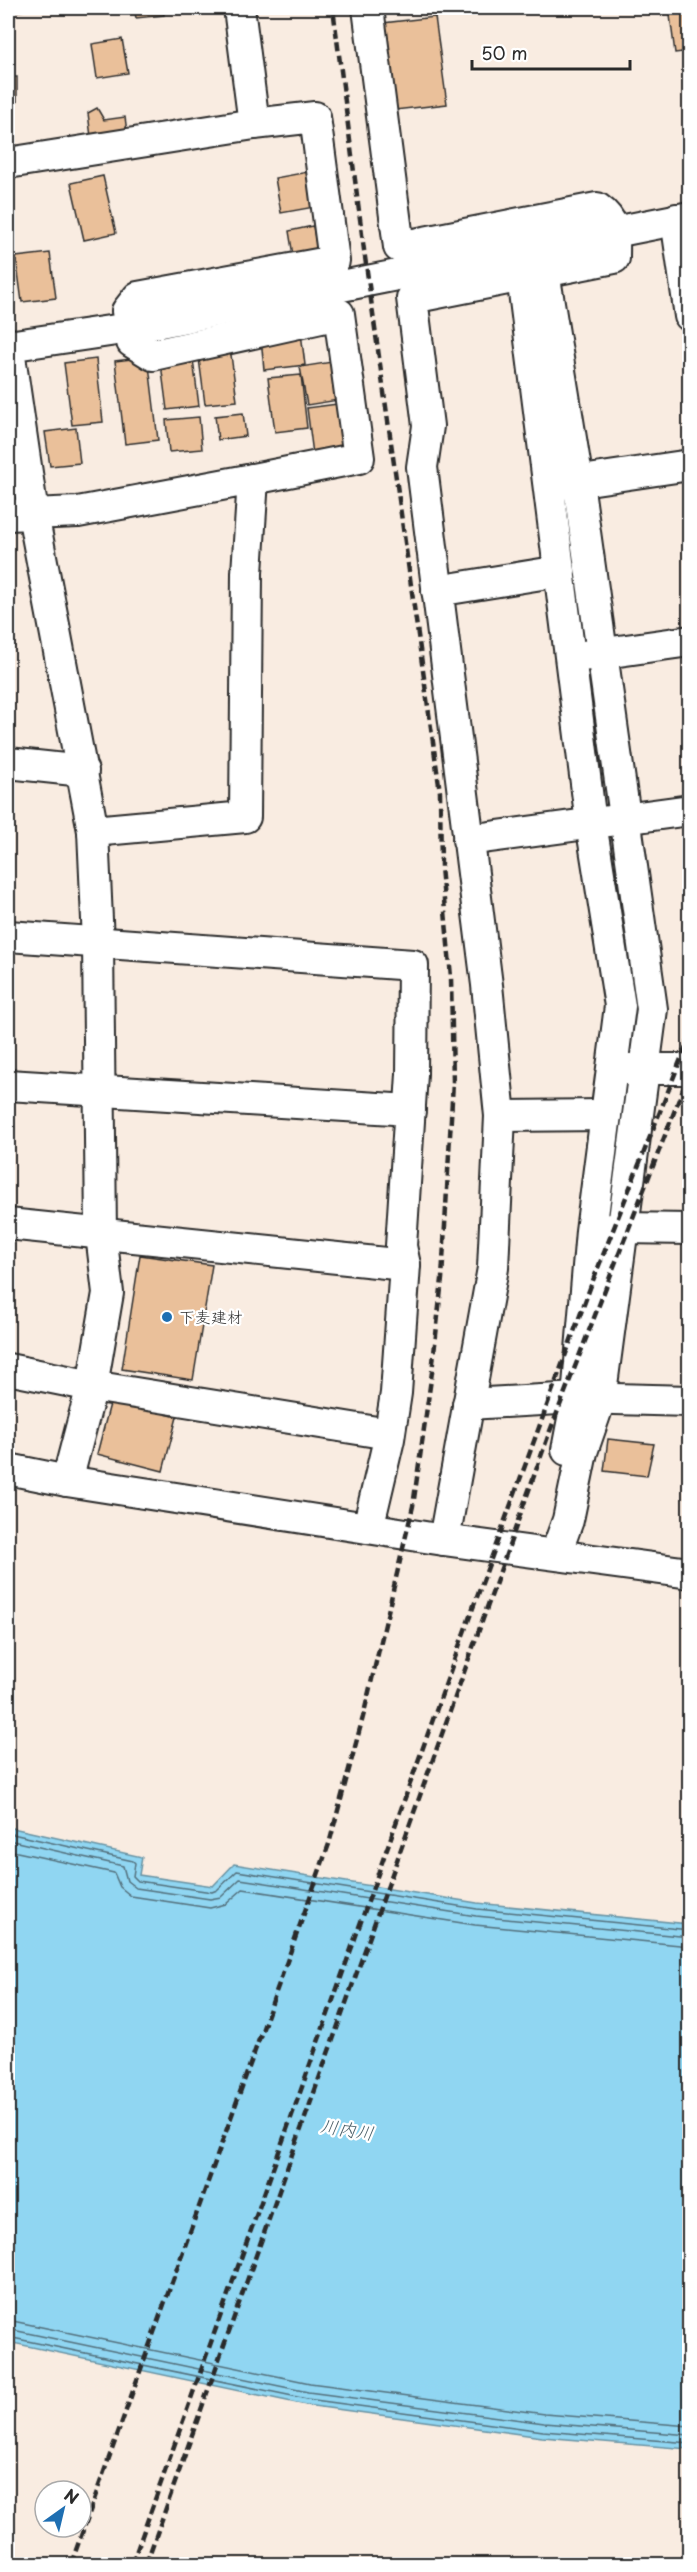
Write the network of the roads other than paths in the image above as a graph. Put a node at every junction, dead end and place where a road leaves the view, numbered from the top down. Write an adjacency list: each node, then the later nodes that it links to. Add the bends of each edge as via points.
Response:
1 (238, 8): 3 (street)
2 (368, 8): 6 (street, via 399,247 597,208 609,217)
3 (254, 124): 4 (street); 9 (street, via 315,117 334,261 138,297 127,311)
4 (8, 163)
5 (683, 218): 6 (street); 8 (street)
6 (614, 232): 7 (street, via 614,258); 9 (street)
7 (533, 274): 13 (street); 14 (street); 17 (street, via 412,298 428,426 422,467)
8 (690, 316)
9 (130, 328): 10 (street); 12 (street, via 132,342 153,355 339,314 359,458)
10 (8, 345): 15 (street)
11 (690, 465): 13 (street)
12 (253, 480): 15 (street, via 78,512); 26 (street, via 244,817)
13 (578, 482): 14 (street); 19 (street)
14 (549, 485): 16 (street)
15 (20, 514): 22 (street)
16 (560, 571): 17 (street); 20 (street)
17 (437, 591): 27 (street)
18 (690, 641): 19 (street)
19 (602, 653): 20 (street); 24 (street)
20 (571, 658): 25 (street)
21 (8, 763): 22 (street)
22 (83, 771): 26 (street)
23 (690, 810): 24 (street)
24 (626, 818): 25 (street); 30 (street, via 652,1009)
25 (591, 823): 27 (street); 31 (street, via 620,1006)
26 (93, 831): 29 (street)
27 (468, 840): 37 (street)
28 (8, 936): 29 (street)
29 (99, 942): 34 (street); 35 (street, via 413,965)
30 (645, 1068): 31 (street); 32 (street); 39 (street)
31 (612, 1069): 36 (street)
32 (690, 1069)
33 (8, 1085): 34 (street)
34 (100, 1091): 35 (street); 42 (street)
35 (410, 1110): 43 (street, via 401,1246)
36 (606, 1115): 37 (street); 41 (street)
37 (500, 1116): 48 (street, via 493,1268)
38 (8, 1224): 42 (street)
39 (623, 1228): 40 (street); 41 (street); 46 (street)
40 (690, 1229)
41 (591, 1231): 46 (street)
42 (101, 1234): 43 (street); 45 (street, via 108,1293)
43 (405, 1265): 49 (street, via 396,1394)
44 (8, 1369): 45 (street)
45 (92, 1386): 49 (street); 51 (street)
46 (588, 1399): 47 (street); 48 (street); 54 (street, via 554,1515)
47 (690, 1401)
48 (468, 1404): 53 (street)
49 (389, 1434): 52 (street)
50 (8, 1469): 51 (street)
51 (67, 1481): 52 (street)
52 (368, 1528): 53 (street)
53 (444, 1540): 54 (street)
54 (555, 1553): 55 (street)
55 (690, 1573)

